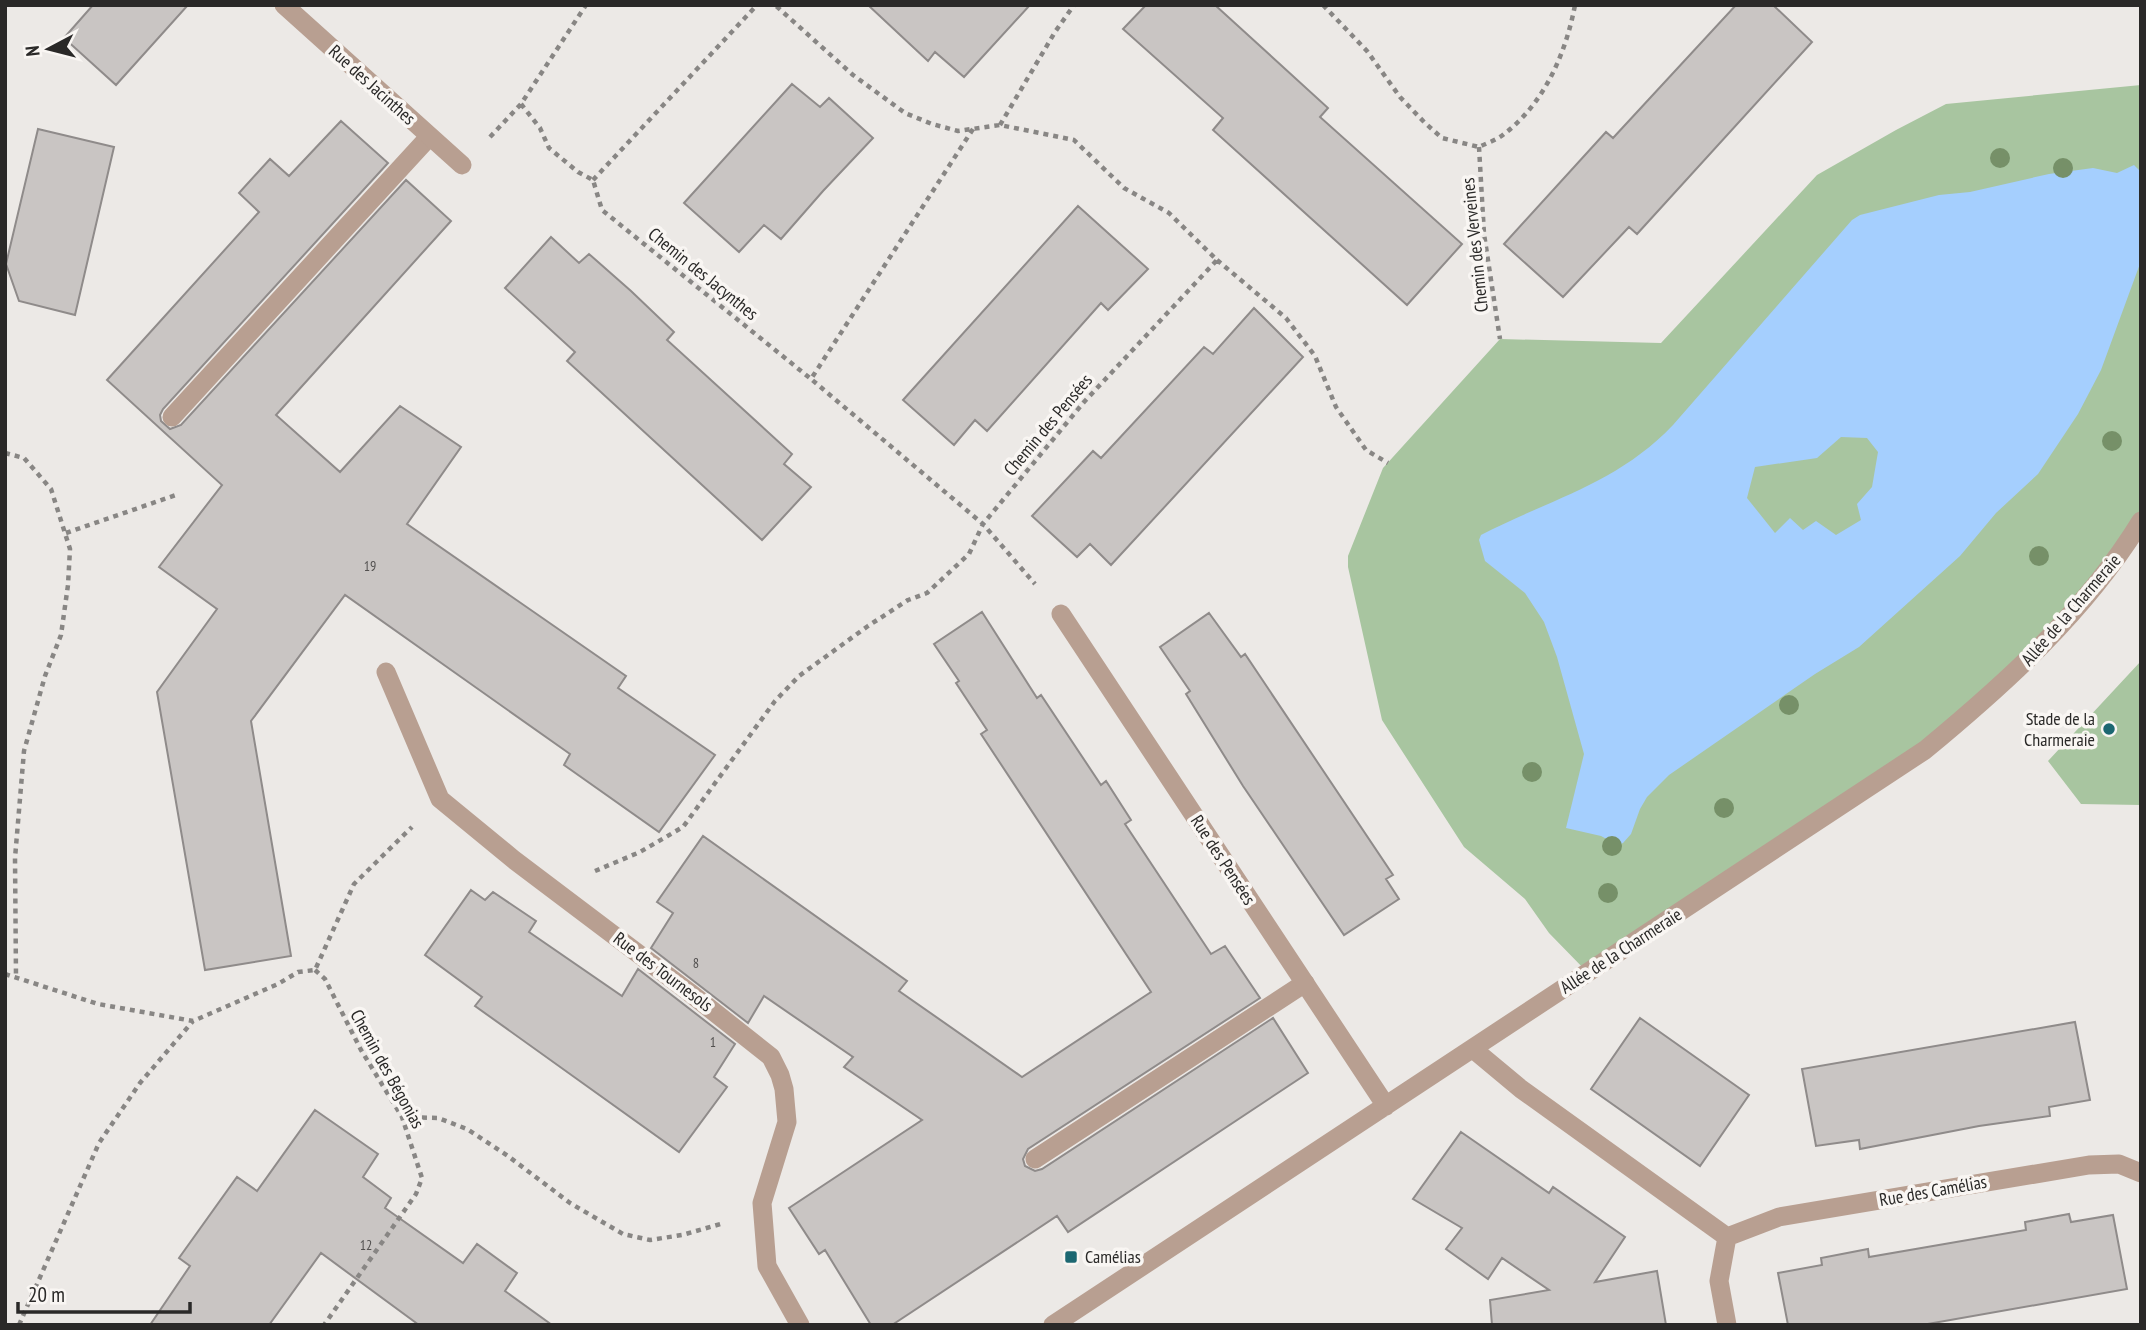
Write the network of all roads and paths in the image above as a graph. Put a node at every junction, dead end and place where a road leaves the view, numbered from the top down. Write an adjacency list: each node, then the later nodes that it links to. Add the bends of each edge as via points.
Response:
1 (284, 5): 11 (street, Rue des Jacinthes)
2 (586, 5): 8 (path)
3 (757, 5): 14 (path)
4 (775, 5): 10 (path, via 853,75 905,113 958,131)
5 (1074, 5): 9 (path)
6 (1323, 5): 12 (path, via 1367,51 1424,123 1442,138)
7 (1575, 5): 12 (path, via 1558,64 1537,101 1504,135)
8 (521, 104): 13 (path); 14 (path, via 549,148)
9 (1000, 125): 10 (path); 15 (path, via 1074,140 1124,188 1169,213)
10 (973, 129): 17 (path)
11 (429, 137): 13 (street, Rue des Jacinthes); 18 (street)
12 (1479, 147): 16 (path, Chemin des Verveines, via 1484,234)
13 (461, 165)
14 (593, 180): 17 (path, Chemin des Jacynthes, via 602,210)
15 (1217, 260): 20 (path, via 1286,318 1315,356 1336,407 1366,450); 23 (path, Chemin des Pensées, via 1084,402)
16 (1500, 339)
17 (811, 379): 23 (path, Chemin des Jacynthes)
18 (172, 417)
19 (5, 453): 24 (path, via 23,458 51,489)
20 (1388, 463)
21 (176, 495): 24 (path)
22 (2141, 521): 34 (street, Allée de la Charmeraie, via 2123,550 2043,645 1925,750)
23 (984, 524): 25 (path); 28 (path, Chemin des Pensées, via 969,554 927,593 908,600 799,676 775,701 683,827 640,852 580,877)
24 (66, 533): 31 (path, via 70,549 61,635 44,676 24,751 15,858)
25 (1061, 614): 32 (street, Rue des Pensées)
26 (386, 672): 27 (street, Rue des Tournesols)
27 (440, 799): 28 (street, Rue des Tournesols); 29 (path, via 354,884)
28 (560, 894): 39 (street, Rue des Tournesols, via 771,1057 784,1089 787,1122)
29 (315, 970): 33 (path, via 298,972); 36 (path, Chemin des Bégonias, via 325,978)
30 (5, 974): 31 (path)
31 (16, 977): 33 (path, via 98,1004)
32 (1305, 983): 35 (street, Rue des Pensées); 37 (street)
33 (193, 1021): 42 (path, via 140,1083 99,1143)
34 (1473, 1049): 35 (street, Allée de la Charmeraie); 40 (street, via 1521,1089)
35 (1386, 1106): 41 (street, Allée de la Charmeraie)
36 (401, 1117): 39 (path, via 438,1118 467,1129 570,1203 624,1234 650,1240 682,1235 744,1218); 43 (path, Chemin des Bégonias, via 422,1178 416,1194)
37 (1035, 1159)
38 (2141, 1173): 40 (street, Rue des Camélias, via 2119,1164 2089,1165 1779,1217)
39 (762, 1203): 44 (street, Rue des Tournesols, via 767,1266)
40 (1727, 1237): 45 (street, via 1719,1281)
41 (1056, 1324)
42 (19, 1325)
43 (324, 1325)
44 (800, 1325)
45 (1727, 1325)

